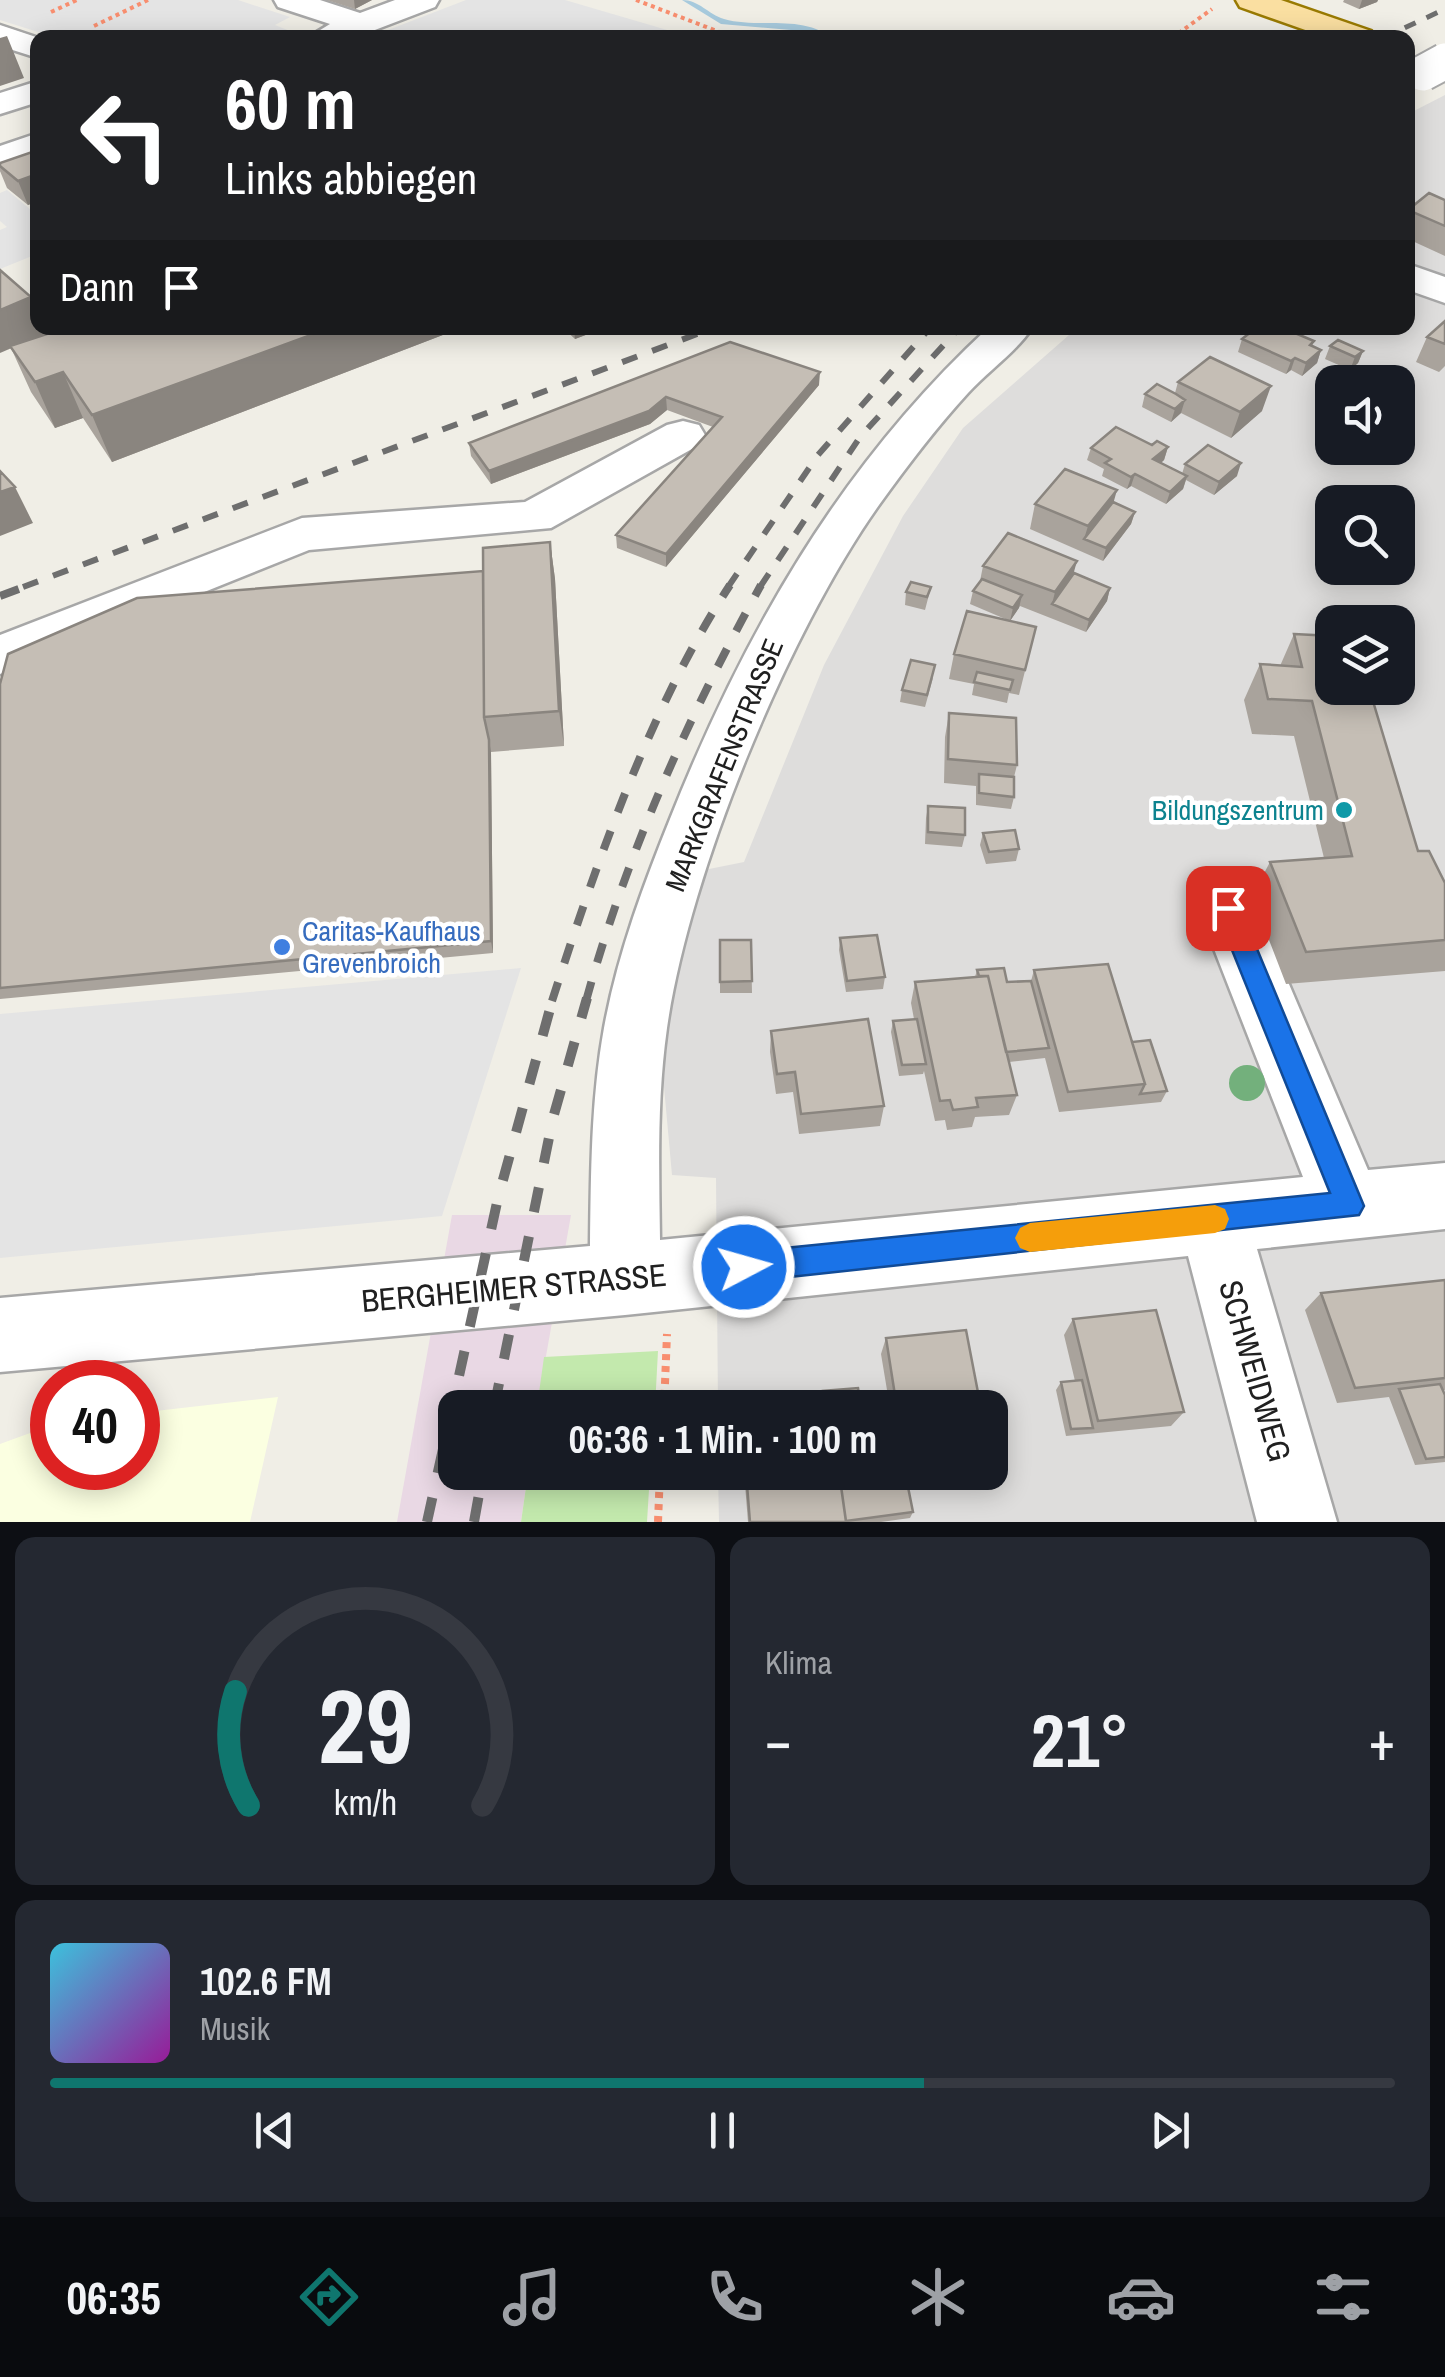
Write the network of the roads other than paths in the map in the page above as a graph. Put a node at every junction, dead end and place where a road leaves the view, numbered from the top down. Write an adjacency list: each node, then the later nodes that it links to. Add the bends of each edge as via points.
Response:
1 (289, 0): 4 (street)
2 (424, 0): 4 (street)
3 (1251, 0): 6 (main road)
4 (360, 24): 5 (street)
5 (344, 30)
6 (1337, 30)
7 (0, 35): 8 (street)
8 (30, 45)
9 (30, 93): 10 (street)
10 (0, 104)
11 (30, 147): 12 (street)
12 (0, 158)
13 (1415, 279): 14 (street)
14 (1445, 291)
15 (1003, 335): 22 (street, MARKGRAFENSTRASSE, via 936,396 882,462 788,610 710,787 664,911 635,1028)
16 (683, 435): 17 (street, via 534,517 302,534)
17 (0, 655)
18 (1228, 908): 20 (street)
19 (1445, 1196): 20 (street, BERGHEIMER STRASSE)
20 (1349, 1206): 21 (street, BERGHEIMER STRASSE)
21 (1213, 1219): 22 (street, BERGHEIMER STRASSE); 24 (street, SCHWEIDWEG)
22 (625, 1279): 23 (street, BERGHEIMER STRASSE)
23 (0, 1335)
24 (1297, 1522)

